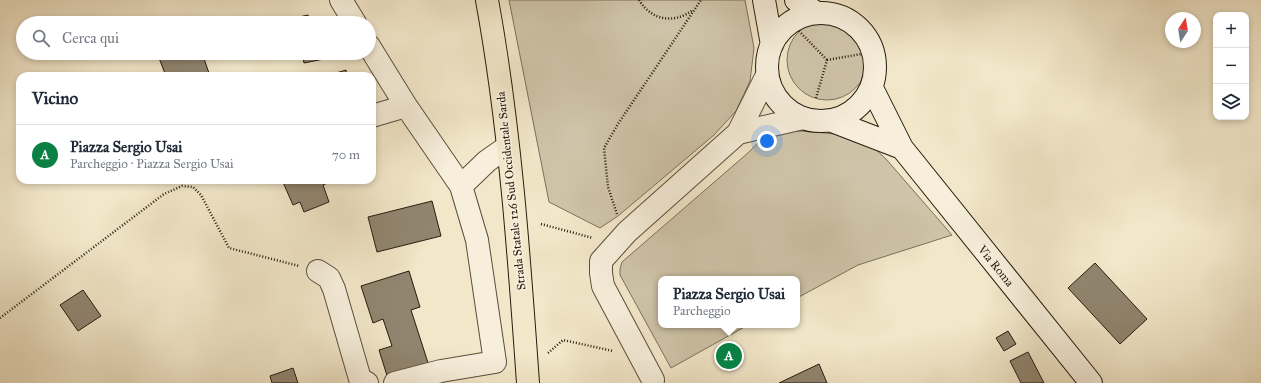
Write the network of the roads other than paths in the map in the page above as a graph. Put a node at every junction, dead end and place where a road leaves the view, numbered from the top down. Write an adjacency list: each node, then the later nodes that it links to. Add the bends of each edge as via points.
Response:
1 (341, 0): 6 (street)
2 (487, 0): 16 (main road, Strada Statale 126 Sud Occidentale Sarda)
3 (764, 0): 7 (street)
4 (796, 0): 5 (street)
5 (816, 13): 7 (street, via 795,20 778,35); 10 (street, via 841,16 861,30 874,51 875,76)
6 (351, 16)
7 (772, 45): 9 (street, via 767,60)
8 (376, 57): 11 (street)
9 (767, 75): 13 (street, via 779,101); 15 (street)
10 (872, 88): 14 (street, via 862,103 849,114); 17 (street, Via Roma)
11 (406, 106): 12 (street); 18 (street)
12 (376, 115)
13 (803, 118): 14 (street); 15 (street)
14 (832, 121): 17 (street)
15 (738, 133): 20 (street, via 627,232 602,261 600,273 603,286)
16 (507, 147): 18 (street); 23 (main road, Strada Statale 126 Sud Occidentale Sarda, via 518,241)
17 (902, 148): 24 (street, Via Roma)
18 (461, 186): 22 (street, via 477,240 495,362 441,371)
19 (318, 271): 21 (street, via 329,278 334,289 360,379)
20 (653, 380)
21 (367, 383)
22 (395, 383)
23 (528, 383)
24 (1091, 383)

